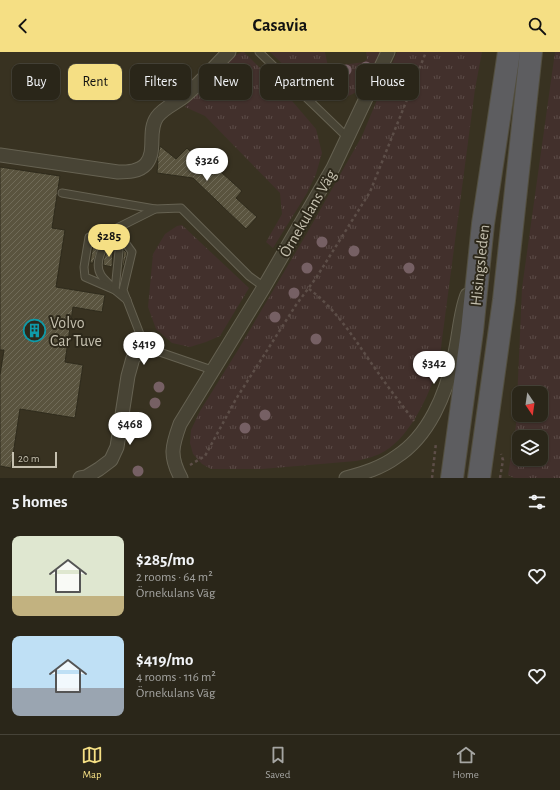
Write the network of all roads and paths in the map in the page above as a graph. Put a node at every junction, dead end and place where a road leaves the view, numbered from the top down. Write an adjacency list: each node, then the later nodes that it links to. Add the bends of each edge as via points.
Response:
1 (229, 52): 8 (street, via 185,96 158,116 152,130 150,156 146,164 138,169 118,172)
2 (259, 52): 7 (lane)
3 (388, 52): 7 (street, Örnekulans Väg)
4 (426, 52): 14 (path, via 370,192)
5 (509, 52): 12 (highway, Hisingsleden)
6 (531, 52): 21 (highway, Hisingsleden, via 504,300)
7 (347, 138): 13 (street, Örnekulans Väg, via 333,168)
8 (0, 155)
9 (62, 193): 10 (lane)
10 (155, 209): 11 (lane); 13 (lane, via 181,208 249,276)
11 (115, 229): 15 (lane, via 119,251); 15 (lane, via 102,248 98,264 100,275); 15 (lane, via 89,237 84,267 85,277); 16 (lane, via 132,252 123,290)
12 (479, 267): 19 (street, via 466,297 446,390); 20 (highway, Hisingsleden, via 472,331)
13 (264, 287): 18 (street, Örnekulans Väg)
14 (308, 289): 19 (path, via 338,318 415,422); 22 (path, via 236,399 205,456)
15 (115, 290): 16 (lane)
16 (127, 300): 17 (lane)
17 (145, 347): 18 (lane); 23 (street, via 133,358 117,447 110,460 100,469)
18 (212, 370): 22 (street, Örnekulans Väg, via 180,424 173,445 173,458)
19 (424, 428): 20 (path); 24 (street, via 415,442 397,457 370,471)
20 (446, 445): 25 (path); 26 (highway, Hisingsleden)
21 (484, 450): 27 (highway, Hisingsleden); 28 (path, via 501,454)
22 (179, 475)
23 (80, 478)
24 (346, 478)
25 (432, 478)
26 (452, 478)
27 (479, 478)
28 (500, 478)

